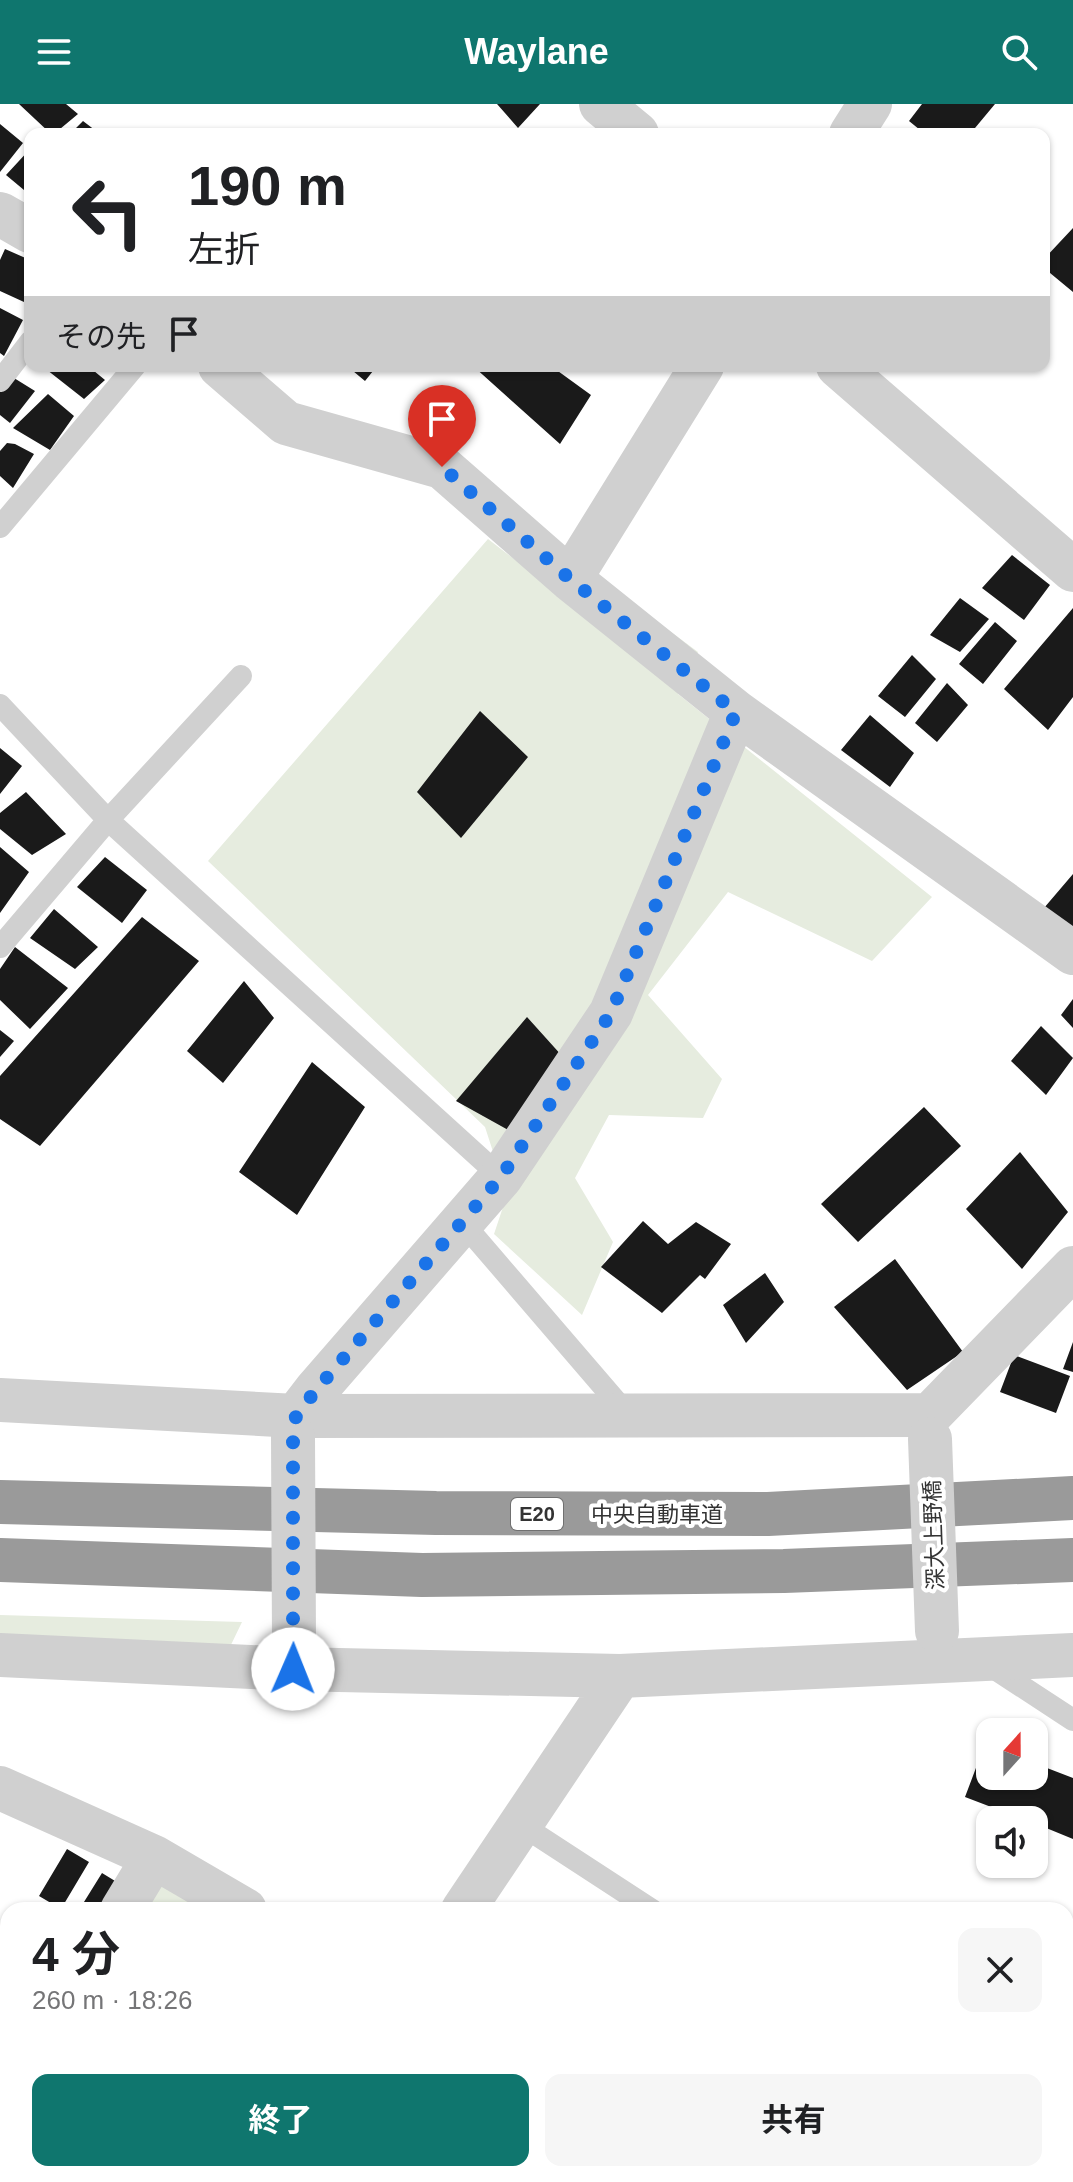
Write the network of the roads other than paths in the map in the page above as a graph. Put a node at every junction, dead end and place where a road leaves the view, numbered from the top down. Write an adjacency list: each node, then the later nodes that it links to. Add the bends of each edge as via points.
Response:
1 (601, 104): 3 (street)
2 (870, 104): 4 (street)
3 (630, 128)
4 (855, 128)
5 (0, 214): 6 (street)
6 (24, 228)
7 (24, 350): 12 (lane)
8 (130, 372): 13 (lane)
9 (227, 372): 15 (street, via 286,423 442,467)
10 (698, 372): 15 (street)
11 (845, 372): 14 (street)
12 (0, 381)
13 (0, 527)
14 (1073, 570)
15 (570, 579): 18 (street)
16 (241, 676): 19 (lane)
17 (0, 705): 19 (lane)
18 (736, 712): 21 (street); 22 (street, via 611,1013)
19 (108, 820): 20 (lane); 22 (lane)
20 (0, 947)
21 (1073, 953)
22 (501, 1177): 23 (street)
23 (462, 1222): 26 (lane); 27 (street, via 316,1390)
24 (1073, 1268): 28 (street)
25 (0, 1400): 27 (street)
26 (628, 1415): 27 (street); 28 (street)
27 (295, 1426): 35 (street, bridge)
28 (930, 1427): 33 (street, 深大上野橋, bridge)
29 (1073, 1498): 30 (highway, 中央自動車道 / E20, via 768,1514 436,1513)
30 (0, 1502)
31 (0, 1560): 32 (highway, via 422,1575 784,1571)
32 (1073, 1560)
33 (936, 1646): 37 (street); 38 (street)
34 (0, 1655): 35 (street)
35 (293, 1655): 38 (street)
36 (1073, 1655): 37 (street)
37 (981, 1660): 39 (lane)
38 (620, 1676): 41 (street)
39 (1073, 1720)
40 (0, 1788): 42 (street)
41 (520, 1824): 45 (street); 46 (lane)
42 (154, 1857): 43 (street); 44 (street)
43 (127, 1902)
44 (231, 1902)
45 (468, 1902)
46 (640, 1902)

